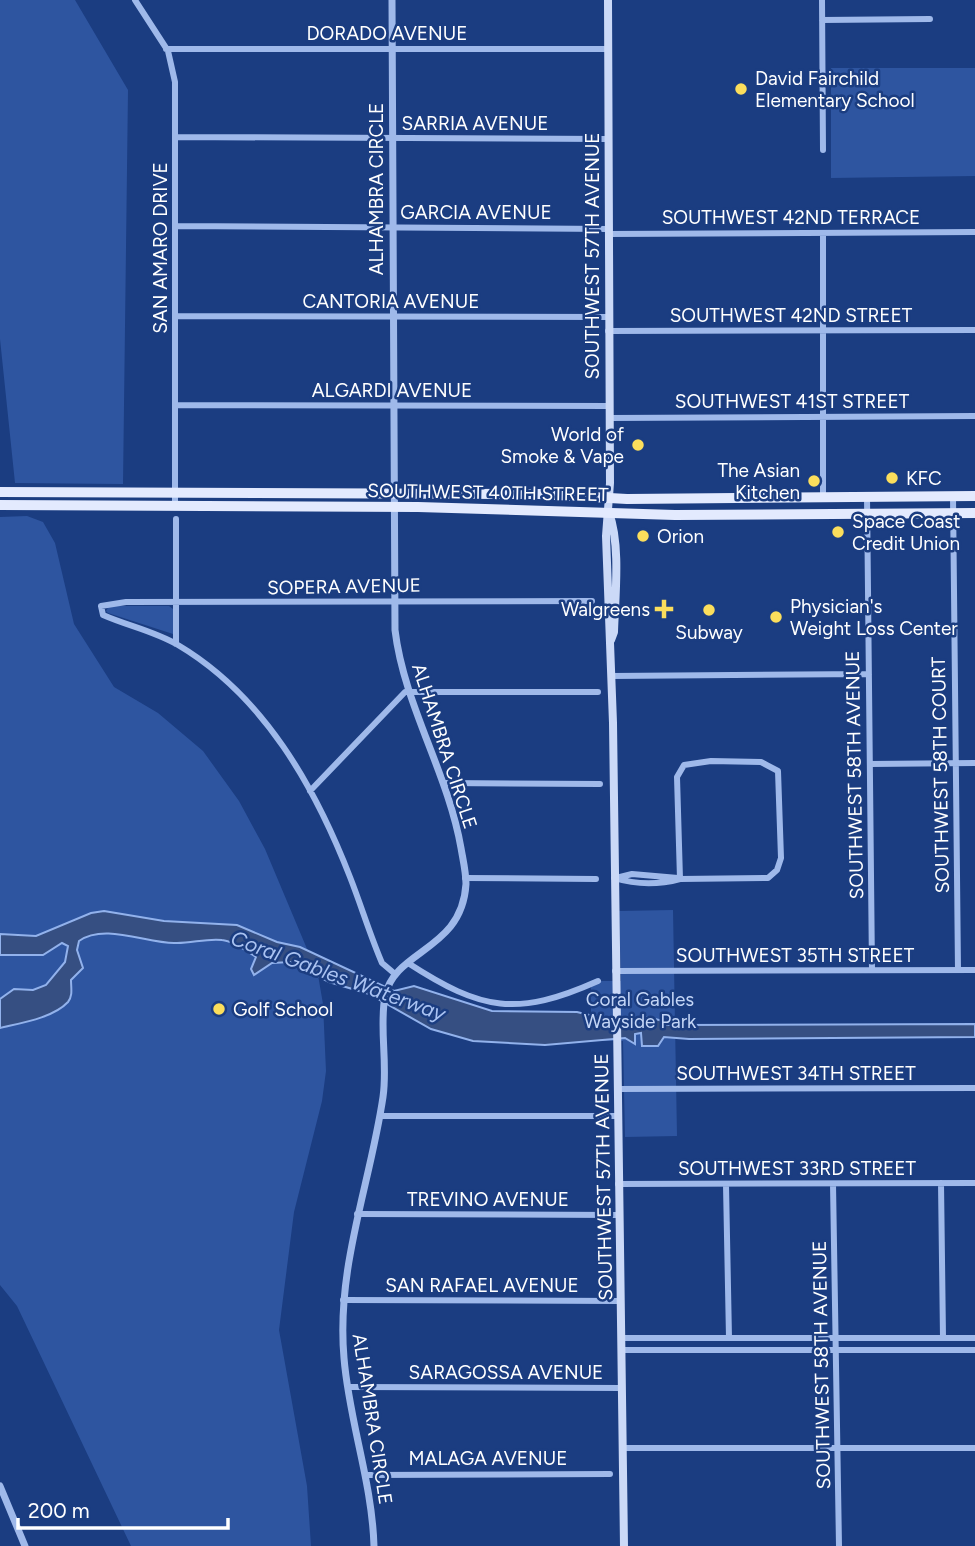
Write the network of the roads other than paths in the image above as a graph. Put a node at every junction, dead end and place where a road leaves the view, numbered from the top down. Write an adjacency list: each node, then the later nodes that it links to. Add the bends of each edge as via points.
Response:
1 (135, 0): 8 (street, SAN AMARO DRIVE)
2 (392, 0): 7 (street, ALHAMBRA CIRCLE)
3 (608, 0): 9 (main road, SOUTHWEST 57TH AVENUE)
4 (822, 0): 6 (street)
5 (930, 19): 6 (street)
6 (822, 20): 13 (street)
7 (392, 48): 8 (street, DORADO AVENUE); 9 (street, DORADO AVENUE); 11 (street, ALHAMBRA CIRCLE)
8 (166, 49): 10 (street, SAN AMARO DRIVE, via 174,77)
9 (607, 49): 12 (main road, SOUTHWEST 57TH AVENUE)
10 (175, 137): 11 (street, SARRIA AVENUE); 14 (street, SAN AMARO DRIVE)
11 (392, 138): 12 (street, SARRIA AVENUE); 15 (street, ALHAMBRA CIRCLE)
12 (607, 139): 16 (main road, SOUTHWEST 57TH AVENUE)
13 (823, 150)
14 (175, 226): 15 (street, GARCIA AVENUE); 19 (street, SAN AMARO DRIVE)
15 (392, 227): 16 (street, GARCIA AVENUE); 20 (street, ALHAMBRA CIRCLE)
16 (608, 231): 18 (street, SOUTHWEST 42ND TERRACE); 21 (main road, SOUTHWEST 57TH AVENUE)
17 (975, 232): 18 (street, SOUTHWEST 42ND TERRACE)
18 (823, 233): 24 (street)
19 (175, 316): 20 (street, CANTORIA AVENUE); 25 (street, SAN AMARO DRIVE)
20 (392, 316): 21 (street, CANTORIA AVENUE); 26 (street, ALHAMBRA CIRCLE)
21 (608, 317): 23 (main road, SOUTHWEST 57TH AVENUE)
22 (975, 330): 24 (street, SOUTHWEST 42ND STREET)
23 (608, 331): 24 (street, SOUTHWEST 42ND STREET); 27 (main road, SOUTHWEST 57TH AVENUE)
24 (823, 331): 28 (street)
25 (176, 405): 26 (street, ALGARDI AVENUE); 32 (street, SAN AMARO DRIVE)
26 (392, 406): 27 (street, ALGARDI AVENUE); 33 (street, ALHAMBRA CIRCLE)
27 (609, 407): 30 (main road, SOUTHWEST 57TH AVENUE)
28 (823, 416): 29 (street, SOUTHWEST 41ST STREET); 30 (street, SOUTHWEST 41ST STREET); 38 (street)
29 (975, 416)
30 (609, 418): 39 (main road, SOUTHWEST 57TH AVENUE)
31 (0, 492): 32 (main road, SOUTHWEST 40TH STREET)
32 (175, 493): 33 (main road, SOUTHWEST 40TH STREET); 42 (street, SAN AMARO DRIVE)
33 (392, 494): 39 (main road, SOUTHWEST 40TH STREET); 43 (street, ALHAMBRA CIRCLE)
34 (867, 496): 35 (main road, SOUTHWEST 40TH STREET); 38 (main road, SOUTHWEST 40TH STREET); 48 (street, SOUTHWEST 58TH AVENUE)
35 (953, 496): 36 (main road, SOUTHWEST 40TH STREET); 45 (street, SOUTHWEST 58TH COURT)
36 (975, 496)
37 (792, 497): 38 (main road, SOUTHWEST 40TH STREET); 40 (main road, SOUTHWEST 40TH STREET); 47 (main road)
38 (823, 497)
39 (610, 498): 40 (main road, SOUTHWEST 40TH STREET); 44 (main road, SOUTHWEST 57TH AVENUE)
40 (776, 498): 49 (main road)
41 (0, 505): 42 (main road, SOUTHWEST 40TH STREET)
42 (175, 506): 43 (main road, SOUTHWEST 40TH STREET)
43 (392, 507): 44 (main road, SOUTHWEST 40TH STREET); 53 (street, ALHAMBRA CIRCLE)
44 (610, 513): 49 (main road, SOUTHWEST 40TH STREET); 56 (main road, SOUTHWEST 57TH AVENUE, via 606,522 614,632)
45 (953, 513): 46 (main road, SOUTHWEST 40TH STREET); 48 (main road, SOUTHWEST 40TH STREET); 61 (street, SOUTHWEST 58TH COURT)
46 (975, 513)
47 (776, 514): 48 (main road, SOUTHWEST 40TH STREET); 49 (main road, SOUTHWEST 40TH STREET)
48 (867, 514): 55 (street, SOUTHWEST 58TH AVENUE)
49 (761, 515)
50 (176, 519): 52 (street)
51 (592, 601): 53 (street, SOPERA AVENUE)
52 (176, 602): 53 (street, SOPERA AVENUE); 54 (street); 54 (street, SOPERA AVENUE, via 112,603 100,609 106,616)
53 (394, 603): 57 (street, ALHAMBRA CIRCLE, via 396,636)
54 (176, 644): 64 (street, via 220,676 261,716)
55 (869, 674): 56 (street); 60 (street, SOUTHWEST 58TH AVENUE)
56 (611, 676): 66 (main road, SOUTHWEST 57TH AVENUE)
57 (411, 691): 58 (street); 62 (street, ALHAMBRA CIRCLE); 64 (street, via 394,701)
58 (598, 692)
59 (975, 763): 61 (street)
60 (870, 764): 61 (street); 70 (street, SOUTHWEST 58TH AVENUE)
61 (956, 764): 71 (street, SOUTHWEST 58TH COURT)
62 (444, 783): 63 (street); 65 (street, ALHAMBRA CIRCLE)
63 (600, 784)
64 (310, 792): 74 (street, via 338,847 382,962)
65 (465, 878): 67 (street); 69 (street, ALHAMBRA CIRCLE, via 452,925)
66 (614, 878): 68 (street, via 643,884); 73 (main road, SOUTHWEST 57TH AVENUE)
67 (596, 879)
68 (680, 879): 68 (street, via 759,880 775,874 781,858 776,768 761,762 710,761 682,767 675,788)
69 (408, 963): 74 (street, ALHAMBRA CIRCLE); 75 (street, via 452,988 512,1006 548,1002)
70 (872, 970): 71 (street, SOUTHWEST 35TH STREET); 73 (street, SOUTHWEST 35TH STREET)
71 (958, 970): 72 (street, SOUTHWEST 35TH STREET)
72 (975, 970)
73 (615, 971): 77 (main road, SOUTHWEST 57TH AVENUE)
74 (395, 974): 78 (street, ALHAMBRA CIRCLE, via 384,1004 387,1066)
75 (597, 981)
76 (975, 1088): 77 (street, SOUTHWEST 34TH STREET)
77 (617, 1089): 79 (main road, SOUTHWEST 57TH AVENUE)
78 (380, 1115): 79 (street); 85 (street, ALHAMBRA CIRCLE)
79 (617, 1116): 83 (main road, SOUTHWEST 57TH AVENUE)
80 (834, 1184): 81 (street, SOUTHWEST 33RD STREET); 84 (street, SOUTHWEST 33RD STREET); 91 (street, SOUTHWEST 58TH AVENUE)
81 (941, 1184): 82 (street, SOUTHWEST 33RD STREET); 92 (street)
82 (975, 1184)
83 (618, 1185): 84 (street, SOUTHWEST 33RD STREET); 86 (main road, SOUTHWEST 57TH AVENUE)
84 (726, 1185): 90 (street)
85 (357, 1214): 86 (street, TREVINO AVENUE); 87 (street, ALHAMBRA CIRCLE)
86 (619, 1216): 88 (main road, SOUTHWEST 57TH AVENUE)
87 (344, 1300): 88 (street, SAN RAFAEL AVENUE); 97 (street, ALHAMBRA CIRCLE)
88 (620, 1301): 89 (main road, SOUTHWEST 57TH AVENUE)
89 (621, 1338): 90 (street); 94 (main road, SOUTHWEST 57TH AVENUE)
90 (729, 1338): 91 (street)
91 (836, 1338): 92 (street); 95 (street, SOUTHWEST 58TH AVENUE)
92 (943, 1338): 93 (street)
93 (975, 1338)
94 (621, 1350): 95 (street); 98 (main road, SOUTHWEST 57TH AVENUE)
95 (836, 1350): 96 (street); 101 (street, SOUTHWEST 58TH AVENUE)
96 (975, 1350)
97 (349, 1387): 98 (street, SARAGOSSA AVENUE); 103 (street, ALHAMBRA CIRCLE)
98 (621, 1388): 99 (main road, SOUTHWEST 57TH AVENUE)
99 (622, 1448): 101 (street); 107 (main road, SOUTHWEST 57TH AVENUE)
100 (975, 1448): 101 (street)
101 (838, 1449): 108 (street, SOUTHWEST 58TH AVENUE)
102 (610, 1474): 103 (street, MALAGA AVENUE)
103 (367, 1475): 106 (street, ALHAMBRA CIRCLE)
104 (0, 1486): 105 (street)
105 (25, 1546)
106 (374, 1546)
107 (624, 1546)
108 (839, 1546)

